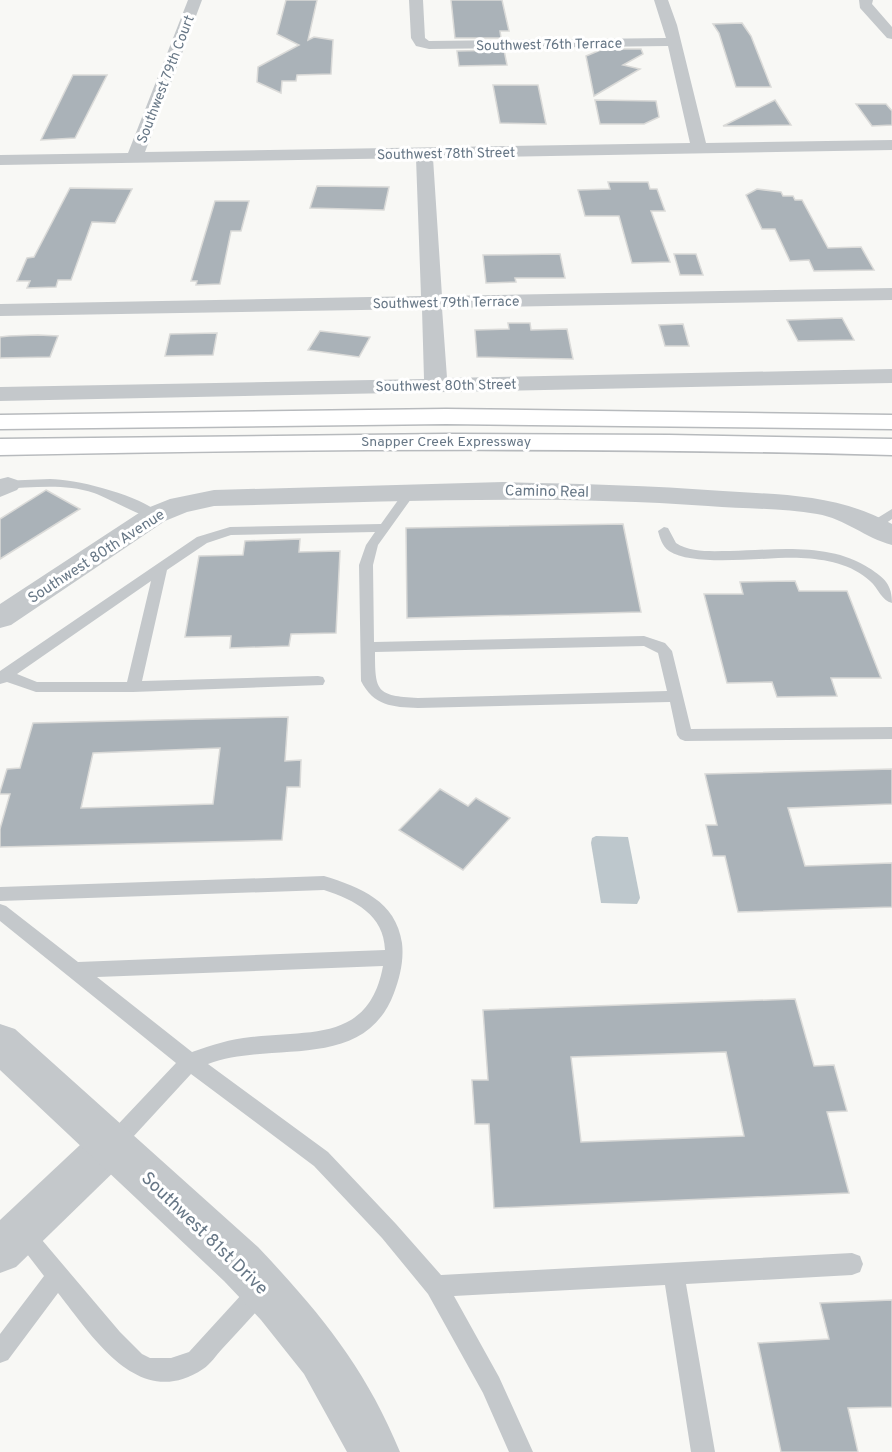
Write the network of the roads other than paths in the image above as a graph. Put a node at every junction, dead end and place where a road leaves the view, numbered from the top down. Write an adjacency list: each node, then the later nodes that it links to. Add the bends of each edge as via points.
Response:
1 (195, 0): 10 (street, Southwest 79th Court)
2 (416, 0): 6 (street, Southwest 76th Terrace, via 418,38 423,44)
3 (661, 0): 6 (street)
4 (866, 0): 5 (street, via 865,5)
5 (892, 35)
6 (674, 42): 8 (street)
7 (892, 145): 8 (street, Southwest 78th Street)
8 (699, 148): 9 (street, Southwest 78th Street)
9 (424, 153): 10 (street, Southwest 78th Street); 13 (street)
10 (134, 158): 11 (street, Southwest 78th Street)
11 (0, 160)
12 (892, 294): 13 (street, Southwest 79th Terrace)
13 (433, 302): 14 (street, Southwest 79th Terrace); 16 (street)
14 (0, 310)
15 (892, 376): 16 (street, Southwest 80th Street)
16 (436, 385): 17 (street, Southwest 80th Street)
17 (0, 393)
18 (0, 422): 19 (highway, Snapper Creek Expressway, via 461,415)
19 (892, 422)
20 (0, 447): 21 (highway, Snapper Creek Expressway, via 438,440)
21 (892, 447)
22 (3, 486): 25 (lane, via 58,483 82,487)
23 (410, 492): 24 (street, Camino Real, via 235,496); 26 (street, Camino Real, via 554,490 774,501 839,510); 27 (lane)
24 (195, 501): 25 (street, Southwest 80th Avenue)
25 (155, 515): 31 (street, Southwest 80th Avenue)
26 (887, 524)
27 (382, 528): 29 (lane, via 230,531 202,540); 32 (lane, via 366,565)
28 (664, 531): 30 (lane, via 669,544 687,553 828,555 867,573 884,586)
29 (161, 568): 33 (lane); 35 (lane)
30 (892, 599)
31 (0, 618)
32 (367, 647): 36 (lane, via 644,641 665,651); 36 (lane, via 368,681 372,690 387,700 418,703)
33 (1, 678): 35 (lane, via 36,687)
34 (318, 681): 35 (lane)
35 (133, 687)
36 (677, 696): 37 (lane, via 685,735)
37 (892, 733)
38 (0, 894): 40 (lane, via 324,883 368,900 382,914 392,937)
39 (0, 911): 41 (lane)
40 (393, 958): 41 (lane); 43 (lane, via 381,1005 353,1029 316,1041 229,1048)
41 (76, 970): 43 (lane)
42 (0, 1043): 44 (street, Southwest 81st Drive)
43 (190, 1062): 44 (lane); 49 (lane, via 321,1159)
44 (111, 1145): 45 (street); 50 (street, Southwest 81st Drive)
45 (10, 1241): 48 (lane)
46 (852, 1264): 47 (lane)
47 (674, 1275): 49 (lane); 54 (lane)
48 (58, 1276): 50 (lane, via 117,1346 141,1367 155,1370 184,1367 197,1360); 51 (lane)
49 (436, 1286): 53 (lane, via 486,1375)
50 (263, 1288): 52 (street, Southwest 81st Drive, via 299,1327 336,1378)
51 (0, 1352)
52 (375, 1452)
53 (521, 1452)
54 (703, 1452)

